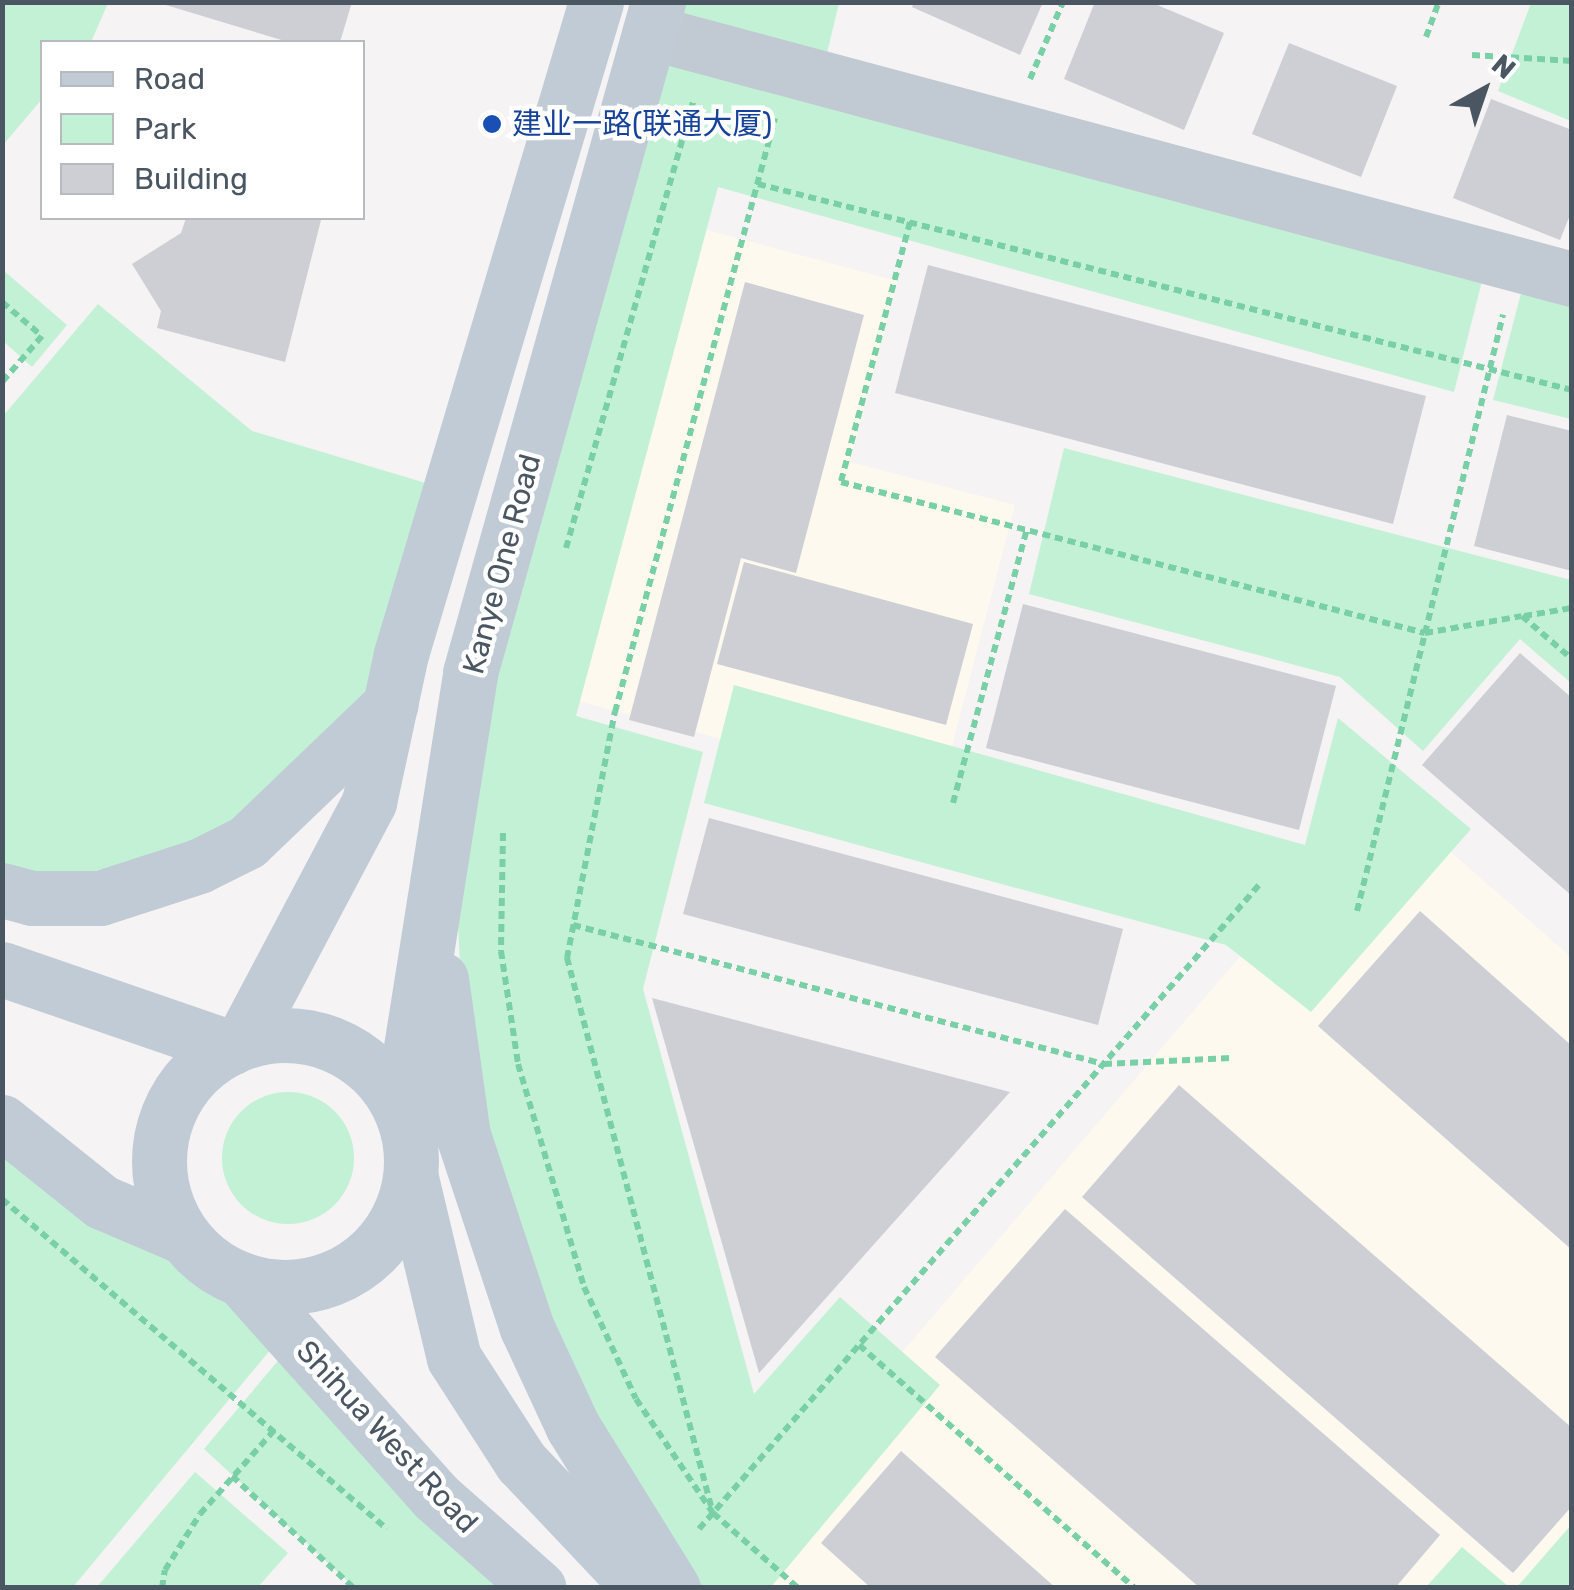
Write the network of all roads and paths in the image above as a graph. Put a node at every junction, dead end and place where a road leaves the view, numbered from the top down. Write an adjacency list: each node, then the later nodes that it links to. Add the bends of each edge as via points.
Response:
1 (596, 2): 25 (main road)
2 (1063, 2): 10 (path)
3 (1439, 2): 5 (path)
4 (654, 17): 6 (street); 28 (main road, Kanye One Road, via 470,673)
5 (1426, 37)
6 (709, 47): 9 (street); 20 (path)
7 (1472, 55): 8 (path)
8 (1572, 60)
9 (788, 68): 10 (street); 11 (path)
10 (1010, 128): 13 (street)
11 (758, 184): 12 (path); 32 (path, via 614,712)
12 (910, 222): 16 (path); 19 (path, via 842,482)
13 (1516, 264): 14 (street); 16 (path)
14 (1572, 279)
15 (2, 302): 17 (path, via 42,336)
16 (1490, 369): 18 (path); 23 (path)
17 (2, 382)
18 (1572, 390)
19 (1027, 529): 23 (path); 26 (path)
20 (564, 556)
21 (1572, 608): 22 (path)
22 (1522, 616): 23 (path); 24 (path)
23 (1426, 632): 31 (path)
24 (1572, 659)
25 (392, 704): 30 (main road, via 247,842 199,866 100,898 32,898); 34 (main road, via 368,802 346,854)
26 (953, 803)
27 (506, 813): 45 (path, via 501,951 518,1064 547,1179 584,1286 636,1399)
28 (436, 881): 38 (main road, Kanye One Road, via 409,1060); 47 (main road, via 444,1026 463,1135 491,1230 574,1427)
29 (1259, 885): 36 (path)
30 (2, 890)
31 (1357, 911)
32 (573, 926): 36 (path); 45 (path, via 567,958)
33 (2, 969): 34 (main road)
34 (236, 1045): 38 (main road, via 277,1034 348,1050 397,1102); 40 (main road, via 188,1080 160,1141 164,1191)
35 (1231, 1058): 36 (path)
36 (1104, 1064): 42 (path)
37 (2, 1122): 40 (main road, via 102,1202)
38 (410, 1157): 41 (main road, via 401,1214 351,1270 316,1284 278,1287); 47 (main road, via 454,1358 521,1462)
39 (2, 1199): 43 (path)
40 (184, 1237): 41 (main road)
41 (241, 1279): 50 (main road, Shihua West Road, via 436,1497)
42 (859, 1346): 45 (path); 52 (path)
43 (276, 1428): 44 (path); 46 (path)
44 (232, 1476): 48 (path, via 182,1542); 49 (path)
45 (713, 1513): 47 (path); 51 (path)
46 (392, 1534)
47 (658, 1582)
48 (162, 1588)
49 (354, 1588)
50 (539, 1588)
51 (798, 1588)
52 (1134, 1588)

